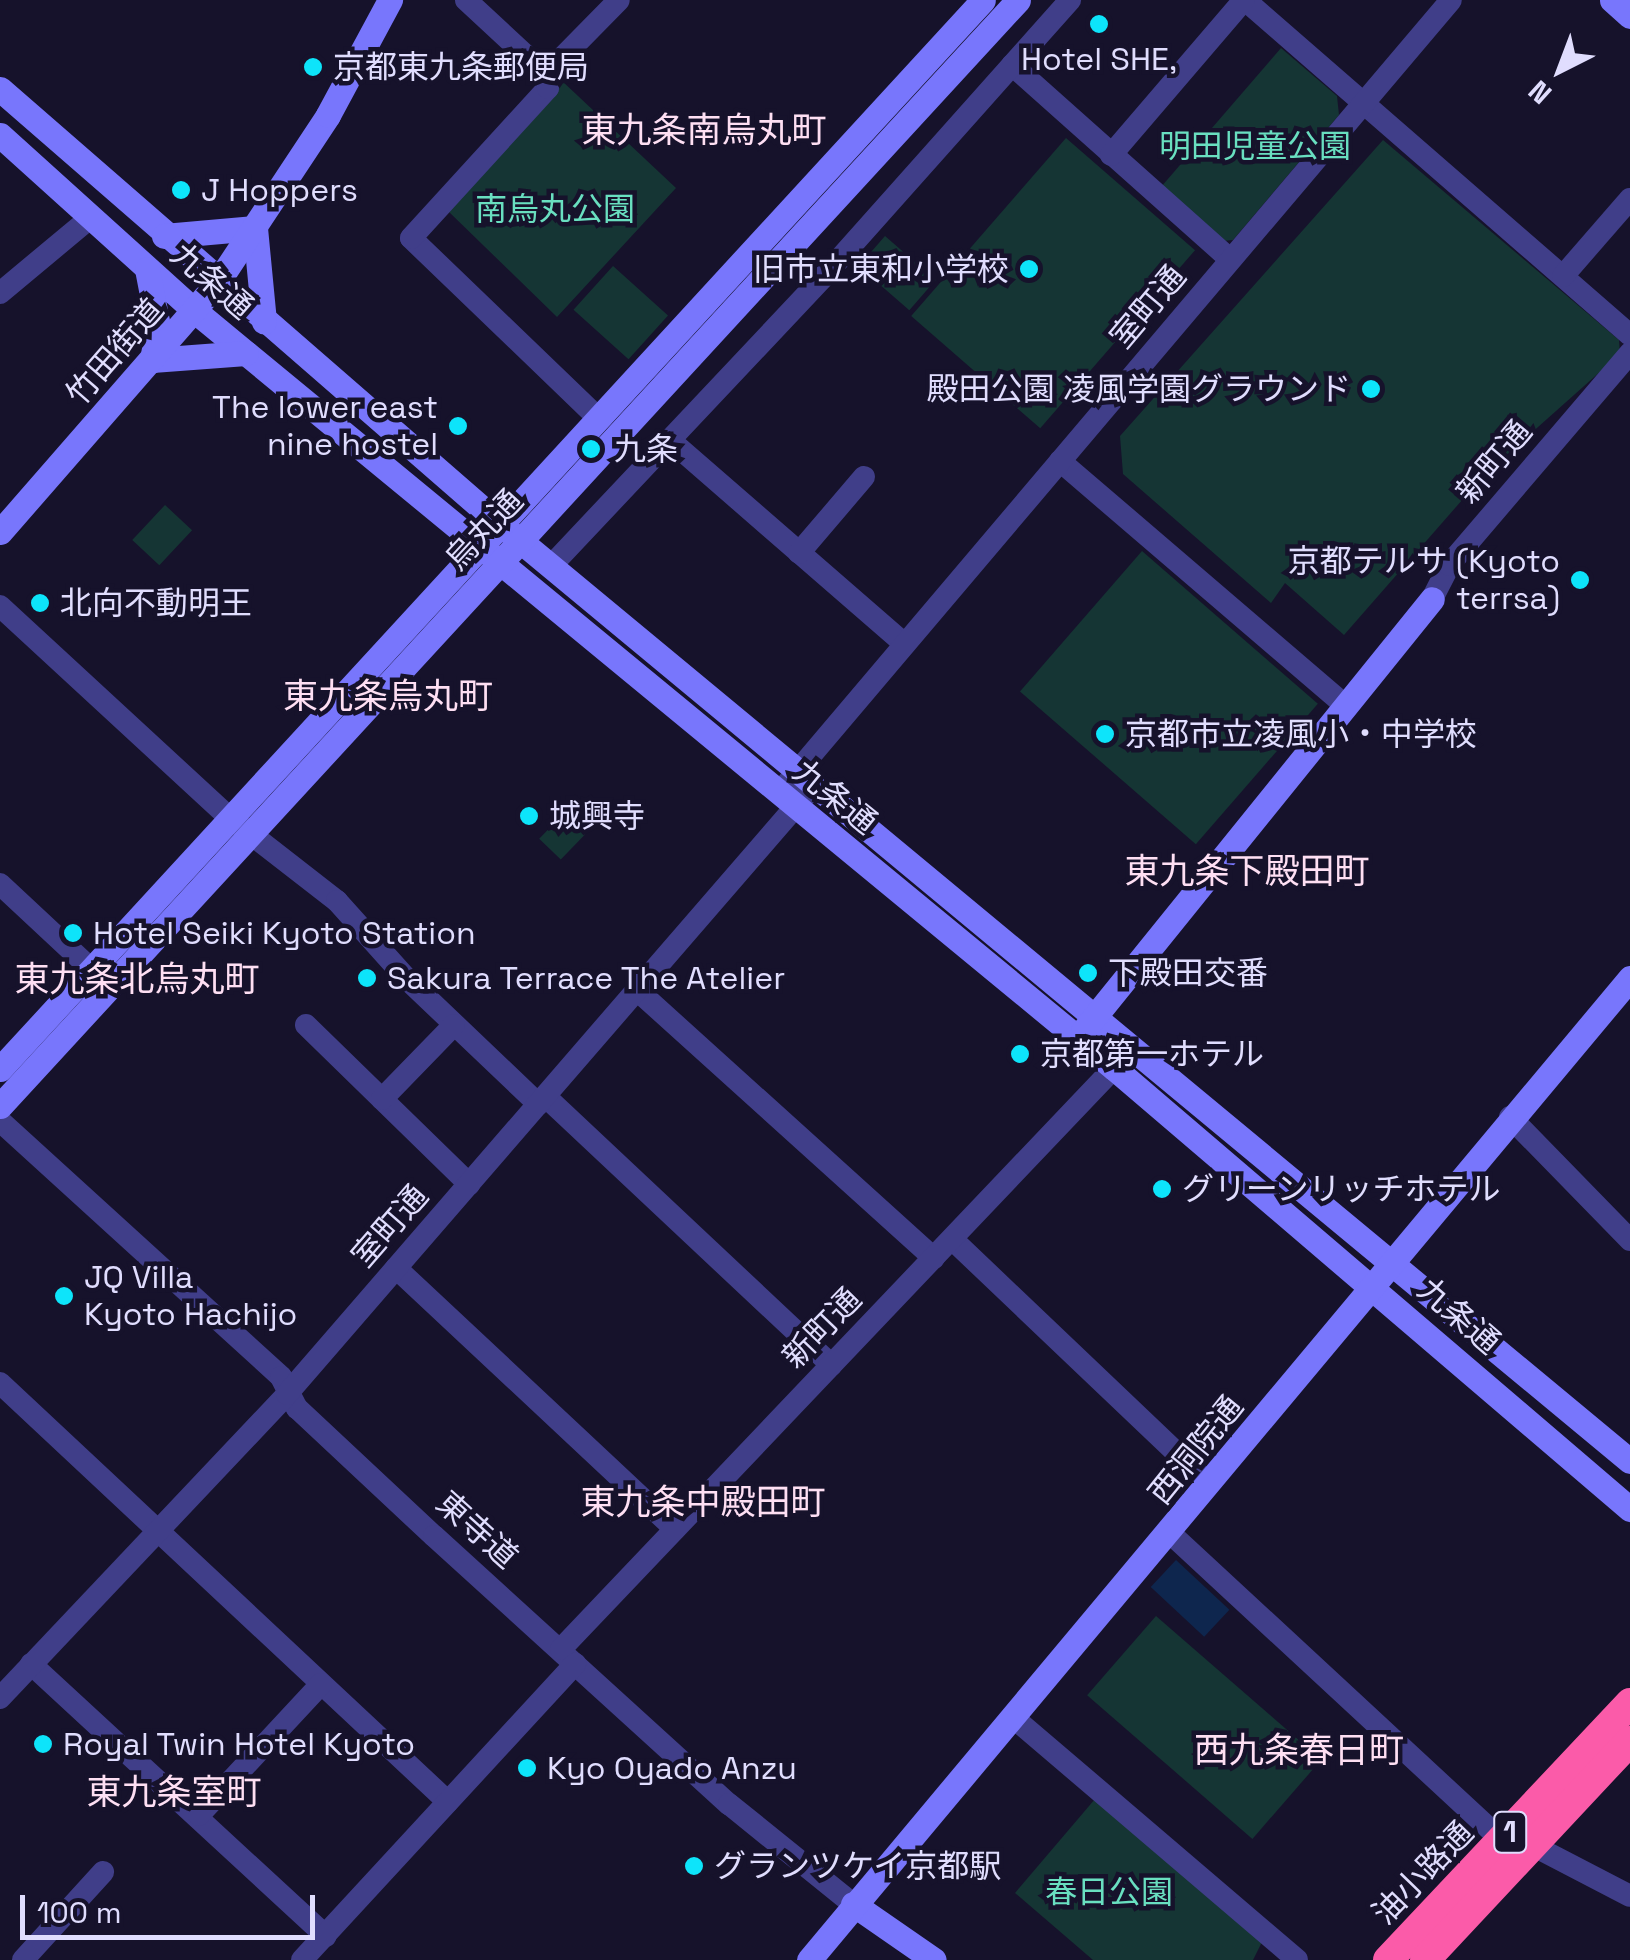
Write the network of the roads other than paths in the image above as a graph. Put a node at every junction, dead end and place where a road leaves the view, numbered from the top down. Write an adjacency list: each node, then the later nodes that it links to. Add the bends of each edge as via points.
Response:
1 (390, 0): 19 (main road, 竹田街道, via 346,85)
2 (466, 0): 12 (street)
3 (619, 0): 12 (street)
4 (984, 0): 32 (main road, 烏丸通)
5 (1018, 0): 37 (main road, 烏丸通)
6 (1070, 0): 11 (street)
7 (1244, 0): 14 (street); 16 (street)
8 (1451, 0): 14 (street, 室町通)
9 (1612, 0): 10 (main road)
10 (1630, 16)
11 (1012, 65): 16 (street); 33 (street)
12 (547, 75): 32 (street, via 548,88 412,238)
13 (0, 89): 20 (main road, 九条通)
14 (1363, 103): 21 (street, 室町通); 23 (street)
15 (0, 135): 18 (main road, 九条通)
16 (1111, 155): 21 (street)
17 (1630, 199): 23 (street)
18 (90, 218): 22 (main road, 九条通); 25 (street)
19 (255, 228): 20 (main road); 24 (main road, 竹田街道); 27 (main road)
20 (164, 236): 24 (main road, 九条通)
21 (1230, 259): 34 (street, 室町通)
22 (147, 269): 26 (main road, 九条通); 31 (main road, via 158,326)
23 (1563, 276): 28 (street)
24 (216, 282): 26 (main road, 竹田街道); 27 (main road, 九条通)
25 (0, 293)
26 (194, 311): 29 (main road, 九条通); 31 (main road, 竹田街道)
27 (264, 322): 37 (main road, 九条通)
28 (1630, 334)
29 (246, 353): 31 (main road); 38 (main road, 九条通)
30 (1630, 354): 41 (street, 新町通, via 1449,565)
31 (152, 360): 36 (main road, 竹田街道)
32 (597, 417): 37 (main road, 烏丸通)
33 (671, 441): 39 (street); 40 (street)
34 (1060, 460): 43 (street, 室町通); 44 (street)
35 (864, 477): 39 (street)
36 (0, 532)
37 (510, 532): 38 (main road, 烏丸通); 40 (main road, 九条通)
38 (491, 553): 46 (main road, 九条通); 47 (main road, 烏丸通)
39 (800, 553): 43 (street)
40 (551, 566): 45 (main road, 九条通)
41 (1432, 599): 44 (main road, 新町通)
42 (0, 606): 47 (street)
43 (903, 643): 45 (street, 室町通)
44 (1344, 704): 54 (main road, 新町通)
45 (806, 778): 46 (street, 室町通); 54 (main road, 九条通)
46 (787, 800): 51 (street, 室町通); 54 (main road, 九条通)
47 (239, 824): 49 (main road, 烏丸通); 53 (street, via 337,901); 59 (main road, 烏丸通)
48 (0, 884): 49 (street)
49 (91, 969): 56 (main road, 烏丸通)
50 (1630, 978): 60 (main road, 西洞院通)
51 (637, 990): 58 (street, 室町通); 65 (street)
52 (306, 1025): 57 (street)
53 (454, 1025): 57 (street); 58 (street)
54 (1084, 1029): 55 (main road, 九条通)
55 (1122, 1060): 63 (street, 新町通); 66 (main road, 九条通); 68 (main road, 九条通)
56 (0, 1069)
57 (382, 1099): 62 (street)
58 (542, 1100): 62 (street, 室町通); 69 (street)
59 (0, 1106)
60 (1510, 1117): 64 (street); 66 (main road, 西洞院通)
61 (0, 1121): 71 (street, 東寺道, via 281,1377)
62 (468, 1184): 67 (street, 室町通)
63 (952, 1239): 65 (street, 新町通); 73 (street)
64 (1630, 1240)
65 (934, 1258): 69 (street, 新町通)
66 (1390, 1262): 68 (main road, 西洞院通); 72 (main road, 九条通)
67 (396, 1268): 71 (street, 室町通); 76 (street)
68 (1373, 1285): 73 (main road, 西洞院通); 74 (main road, 九条通)
69 (832, 1366): 76 (street, 新町通)
70 (0, 1383): 75 (street)
71 (287, 1394): 75 (street, 室町通); 78 (street, 東寺道)
72 (1630, 1461)
73 (1209, 1484): 77 (main road, 西洞院通)
74 (1630, 1509)
75 (156, 1529): 80 (street, 室町通); 81 (street)
76 (675, 1529): 78 (street, 新町通)
77 (1170, 1533): 84 (main road, 西洞院通); 88 (street)
78 (568, 1656): 86 (street, 新町通); 91 (street, 東寺道, via 729,1804)
79 (0, 1660): 80 (street)
80 (25, 1670): 82 (street, 室町通); 87 (street)
81 (321, 1684): 86 (street); 87 (street)
82 (0, 1698)
83 (1630, 1702): 88 (highway, 油小路通 / 1)
84 (1014, 1718): 91 (main road, 西洞院通); 93 (street)
85 (1630, 1741): 88 (highway, 油小路通 / 1)
86 (448, 1802): 92 (street, 新町通)
87 (200, 1815): 92 (street)
88 (1517, 1843): 90 (street); 99 (highway, 油小路通 / 1); 100 (highway, 油小路通 / 1)
89 (103, 1872): 94 (street)
90 (1630, 1896)
91 (854, 1904): 96 (main road, 西洞院通); 97 (main road, 東寺道)
92 (326, 1936): 95 (street, 新町通)
93 (1272, 1952): 98 (street)
94 (23, 1960)
95 (302, 1960)
96 (810, 1960)
97 (934, 1960)
98 (1297, 1960)
99 (1388, 1960)
100 (1425, 1960)

